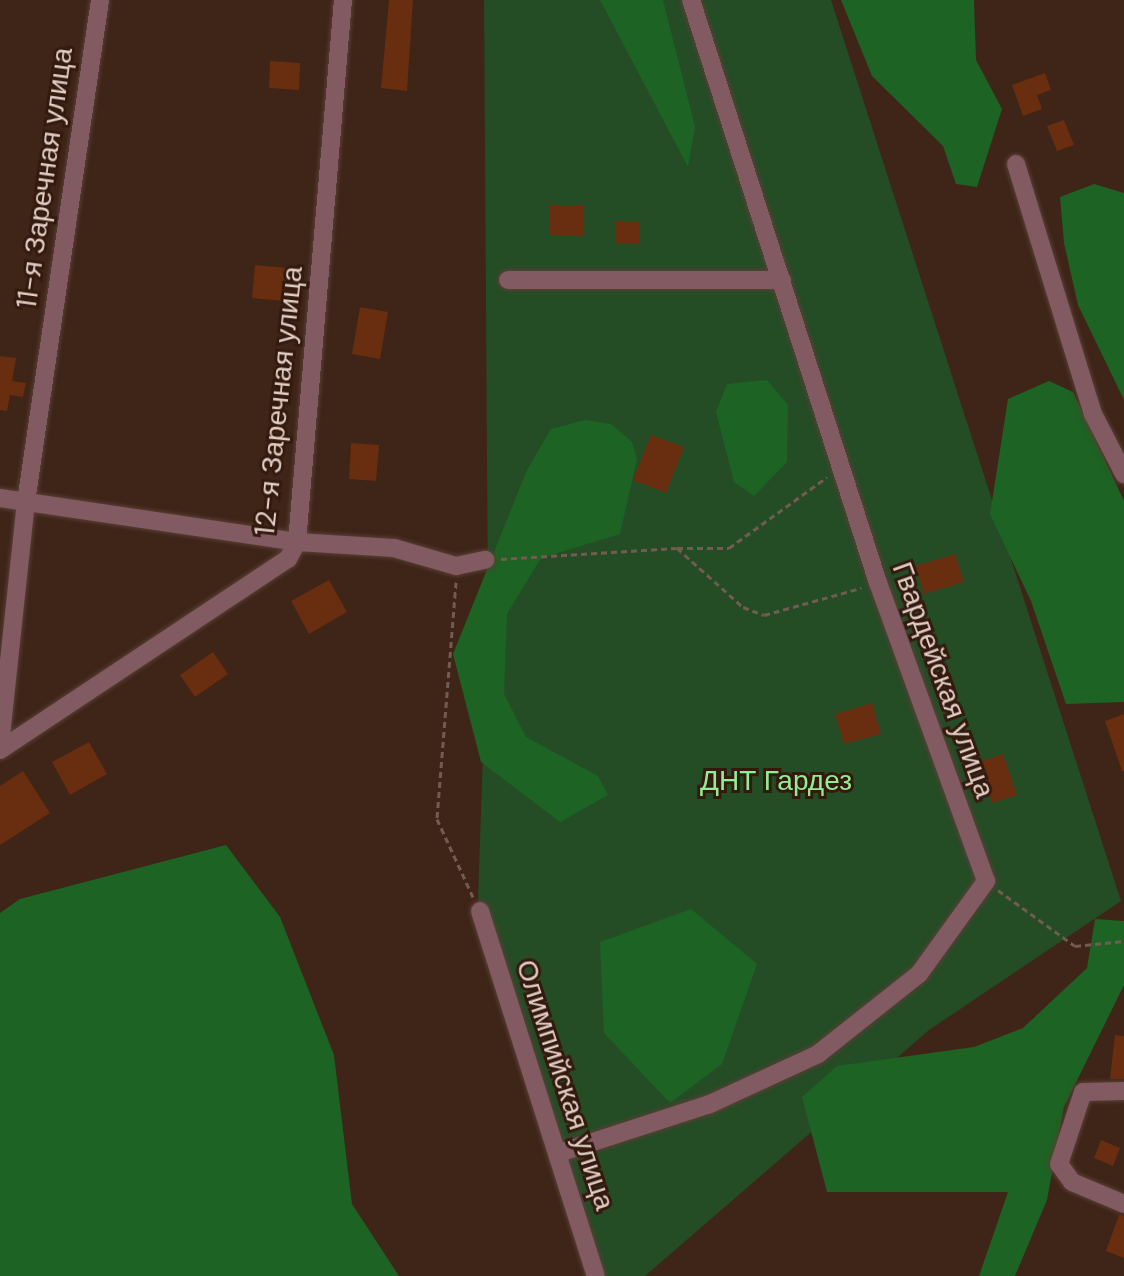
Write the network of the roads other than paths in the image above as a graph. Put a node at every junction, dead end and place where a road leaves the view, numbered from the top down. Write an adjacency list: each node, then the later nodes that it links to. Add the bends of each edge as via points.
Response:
1 (100, 0): 9 (street, 11-я Заречная улица)
2 (343, 0): 10 (street, 12-я Заречная улица)
3 (691, 0): 6 (street, Гвардейская улица)
4 (1016, 164): 7 (street, via 1093,414)
5 (508, 280): 6 (street)
6 (782, 280): 15 (street, Гвардейская улица, via 878,583 986,881 919,974 818,1054 710,1104)
7 (1124, 474)
8 (0, 498): 9 (street)
9 (26, 502): 10 (street); 12 (street, 11-я Заречная улица)
10 (297, 542): 11 (street, via 394,548 456,566); 12 (street, 12-я Заречная улица, via 288,559)
11 (485, 560)
12 (0, 748)
13 (480, 911): 15 (street, Олимпийская улица)
14 (1124, 1091): 16 (street, via 1083,1092 1070,1118 1059,1164 1072,1182)
15 (559, 1153): 17 (street, Олимпийская улица)
16 (1124, 1204)
17 (596, 1276)

